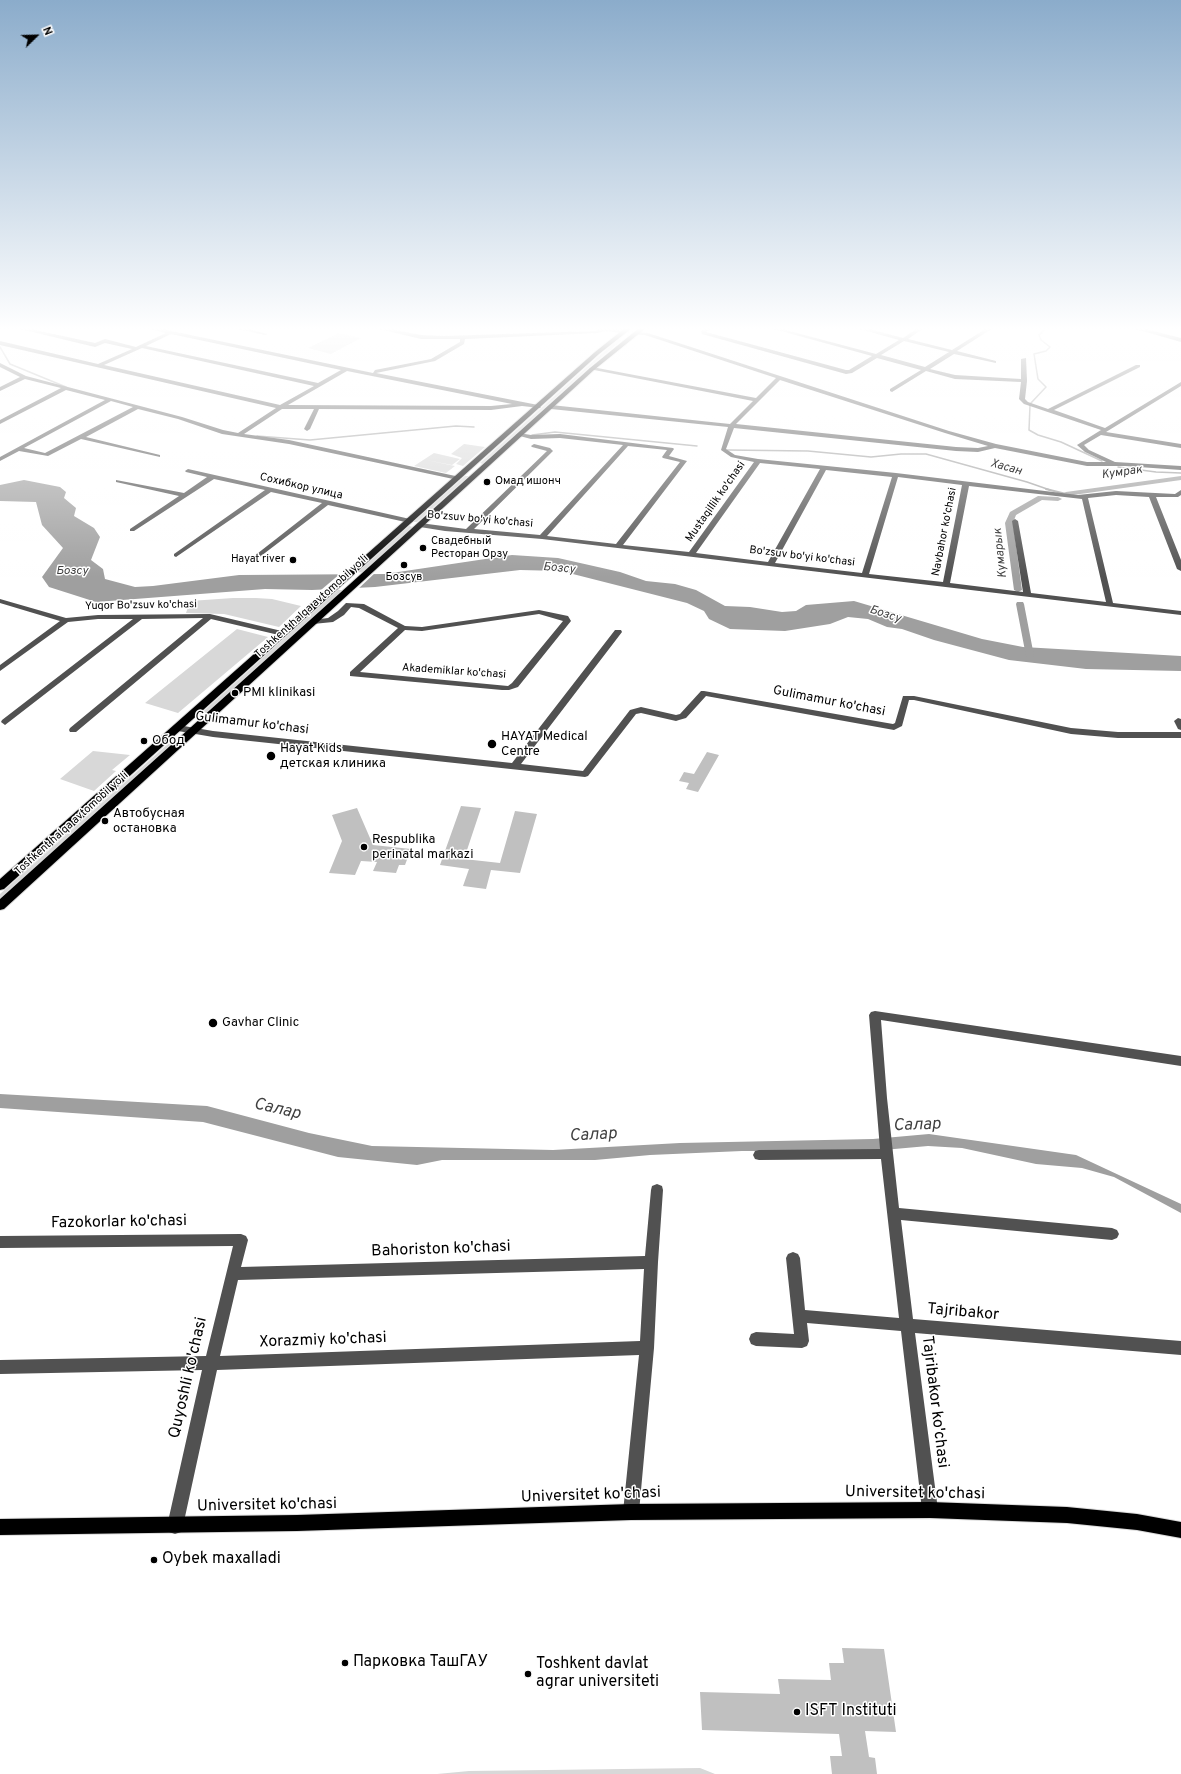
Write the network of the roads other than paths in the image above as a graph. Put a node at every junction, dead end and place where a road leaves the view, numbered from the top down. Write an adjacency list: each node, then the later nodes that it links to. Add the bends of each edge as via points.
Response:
1 (22, 411): 14 (street)
2 (89, 411): 26 (street)
3 (131, 411): 20 (street)
4 (147, 411): 18 (street)
5 (275, 411): 18 (street)
6 (316, 411): 16 (street)
7 (533, 411): 33 (highway, Toshkent halqa avtomobil yo'li)
8 (546, 411): 19 (highway, Toshkent halqa avtomobil yo'li)
9 (599, 411): 15 (street)
10 (745, 411): 15 (street)
11 (881, 411): 25 (street)
12 (1048, 411): 17 (street)
13 (1137, 411): 17 (street)
14 (0, 422)
15 (732, 424): 25 (street, via 956,449 978,450); 29 (street, via 723,449 733,456)
16 (307, 429)
17 (1104, 431): 23 (street); 30 (street, via 1080,445 1087,451)
18 (238, 435): 38 (street, via 289,442)
19 (519, 435): 22 (street, via 560,436); 35 (highway, Toshkent halqa avtomobil yo'li)
20 (80, 437): 26 (street, via 46,456); 27 (street)
21 (1181, 441): 23 (street)
22 (626, 445): 52 (street); 53 (street, via 671,449 665,457 684,461)
23 (1178, 445)
24 (534, 446): 51 (street, via 548,448 550,451)
25 (995, 446): 30 (street, via 1087,464)
26 (18, 449): 28 (street)
27 (158, 456)
28 (0, 459)
29 (758, 461): 31 (street); 55 (street, Mustaqillik ko'chasi)
30 (1116, 464): 32 (street)
31 (824, 468): 36 (street); 57 (street)
32 (1181, 468)
33 (468, 469): 35 (highway); 38 (highway, Toshkent halqa avtomobil yo'li)
34 (188, 471): 37 (street, Сохибкор улица)
35 (480, 471): 49 (highway, Toshkent halqa avtomobil yo'li)
36 (896, 475): 40 (street); 59 (street)
37 (212, 477): 41 (street, Сохибкор улица); 43 (street)
38 (458, 478): 48 (highway, Toshkent halqa avtomobil yo'li)
39 (118, 481): 43 (street)
40 (966, 483): 45 (street); 60 (street, Navbahor ko'chasi)
41 (269, 490): 46 (street, Сохибкор улица); 54 (street)
42 (1181, 492): 44 (street, via 1176,496)
43 (184, 495): 50 (street)
44 (1152, 495): 45 (street, via 1116,493); 58 (street)
45 (1085, 496): 63 (street)
46 (326, 503): 48 (street, Сохибкор улица); 56 (street)
47 (1015, 521): 61 (street)
48 (410, 522): 71 (highway, Toshkent halqa avtomobil yo'li)
49 (420, 526): 51 (street, Bo'zsuv bo'yi ko'chasi); 68 (highway, Toshkent halqa avtomobil yo'li)
50 (132, 530)
51 (468, 531): 52 (street, Bo'zsuv bo'yi ko'chasi)
52 (542, 537): 53 (street, Bo'zsuv bo'yi ko'chasi)
53 (618, 546): 55 (street, Bo'zsuv bo'yi ko'chasi)
54 (176, 555)
55 (691, 555): 57 (street, Bo'zsuv bo'yi ko'chasi)
56 (255, 558)
57 (770, 565): 59 (street, Bo'zsuv bo'yi ko'chasi)
58 (1181, 569)
59 (865, 575): 60 (street, Bo'zsuv bo'yi ko'chasi)
60 (946, 585): 61 (street, Bo'zsuv bo'yi ko'chasi)
61 (1027, 593): 63 (street, Bo'zsuv bo'yi ko'chasi)
62 (0, 601): 67 (street, Yuqor Bo'zsuv ko'chasi)
63 (1110, 604): 64 (street, Bo'zsuv bo'yi ko'chasi)
64 (1181, 613)
65 (210, 616): 66 (street, Yuqor Bo'zsuv ko'chasi); 71 (street, Yuqor Bo'zsuv ko'chasi); 75 (street)
66 (140, 617): 67 (street, Yuqor Bo'zsuv ko'chasi); 73 (street)
67 (66, 620): 72 (street)
68 (313, 622): 69 (street, Akademiklar ko'chasi, via 330,620 349,605 361,606); 76 (highway, Toshkent halqa avtomobil yo'li)
69 (403, 628): 69 (street, Akademiklar ko'chasi, via 422,629 539,612 565,618 567,621 515,685 509,688 353,674)
70 (618, 632): 78 (street)
71 (283, 634): 74 (highway, Toshkent halqa avtomobil yo'li)
72 (0, 669)
73 (5, 722)
74 (178, 728): 76 (street, Gulimamur ko'chasi); 79 (highway, Toshkent halqa avtomobil yo'li)
75 (73, 730)
76 (193, 731): 78 (street, Gulimamur ko'chasi); 80 (highway, Toshkent halqa avtomobil yo'li)
77 (1181, 735): 78 (street, Gulimamur ko'chasi, via 1118,735 1071,731 914,698 906,698 899,724 894,727 704,693 683,716 676,718 641,710 633,712 585,774)
78 (515, 766)
79 (1, 885)
80 (0, 906)
81 (1181, 1061): 82 (street, Tajribakor ko'chasi, via 875,1016)
82 (886, 1154): 83 (street); 85 (street, Tajribakor ko'chasi)
83 (759, 1155)
84 (657, 1190): 90 (street)
85 (893, 1213): 86 (street); 93 (street, Tajribakor ko'chasi)
86 (1112, 1234)
87 (239, 1239): 88 (street, Fazokorlar ko'chasi); 91 (street, Quyoshli ko'chasi, via 241,1240)
88 (0, 1242)
89 (793, 1258): 92 (street)
90 (651, 1262): 91 (street, Bahoriston ko'chasi); 95 (street)
91 (232, 1274): 97 (street, Quyoshli ko'chasi)
92 (799, 1316): 93 (street, Tajribakor); 94 (street, via 802,1341)
93 (907, 1325): 96 (street, Tajribakor); 99 (street, Tajribakor ko'chasi)
94 (756, 1339)
95 (647, 1348): 97 (street, Xorazmiy ko'chasi); 100 (street)
96 (1181, 1348)
97 (211, 1363): 98 (street, Xorazmiy ko'chasi); 101 (street, Quyoshli ko'chasi)
98 (0, 1367)
99 (930, 1510): 100 (main road, Universitet ko'chasi); 103 (main road, Universitet ko'chasi, via 1067,1515 1137,1522)
100 (631, 1512): 101 (main road, Universitet ko'chasi)
101 (175, 1526): 102 (main road, Universitet ko'chasi)
102 (0, 1527)
103 (1181, 1530)

